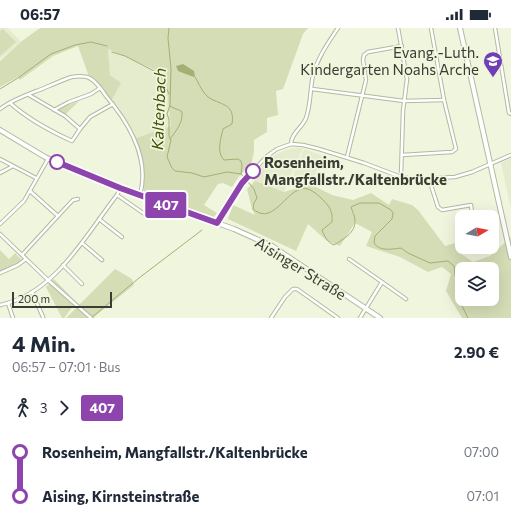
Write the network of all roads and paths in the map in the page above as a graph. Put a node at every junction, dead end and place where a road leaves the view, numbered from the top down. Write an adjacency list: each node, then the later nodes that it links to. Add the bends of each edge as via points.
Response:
1 (338, 28): 8 (street, via 319,60 313,76)
2 (398, 28): 6 (street)
3 (431, 28): 11 (street)
4 (460, 28): 26 (main road)
5 (495, 28): 17 (street)
6 (402, 46): 10 (street, via 364,55 366,80); 12 (street, via 407,79)
7 (100, 88): 9 (street, via 89,77 80,76 71,77); 14 (street); 16 (street)
8 (312, 89): 10 (street); 20 (street, via 306,120 295,133)
9 (28, 95): 13 (street); 16 (street)
10 (363, 96): 12 (street); 23 (street)
11 (444, 100): 12 (street); 21 (street, via 455,151)
12 (404, 101): 21 (street)
13 (10, 103): 15 (street); 18 (street, via 48,129 72,141)
14 (113, 104): 18 (street, via 90,117); 34 (street, via 132,134 139,153 144,174)
15 (0, 109)
16 (54, 110): 18 (street)
17 (511, 114)
18 (80, 129)
19 (0, 130): 24 (main road, Aisinger Straße)
20 (291, 144): 23 (street); 41 (street, via 276,149 250,174)
21 (402, 155): 29 (street)
22 (511, 155): 26 (street)
23 (347, 157): 29 (street)
24 (48, 158): 30 (street); 32 (main road, Aisinger Straße)
25 (0, 159): 27 (street)
26 (491, 164): 31 (street, via 455,177); 47 (main road)
27 (13, 166): 28 (street); 30 (street)
28 (0, 173)
29 (401, 177): 31 (street)
30 (36, 178): 33 (street)
31 (429, 179): 37 (street, via 438,207 442,210 471,205)
32 (120, 188): 34 (main road, Aisinger Straße); 35 (street)
33 (30, 191): 39 (street); 42 (street)
34 (140, 195): 41 (main road, Aisinger Straße)
35 (117, 196): 38 (street); 40 (street)
36 (78, 199): 39 (street)
37 (472, 210)
38 (146, 215)
39 (58, 216): 46 (street)
40 (99, 219): 44 (street); 45 (street)
41 (217, 223): 60 (main road, Aisinger Straße, via 272,246)
42 (0, 224)
43 (0, 234): 46 (street)
44 (122, 237)
45 (82, 243): 50 (street); 51 (street)
46 (22, 255): 49 (street)
47 (511, 257)
48 (349, 258): 54 (street)
49 (26, 259): 52 (street); 53 (street)
50 (102, 260)
51 (63, 265): 53 (street); 55 (street)
52 (0, 273)
53 (48, 280): 56 (street); 62 (street)
54 (382, 282): 57 (street); 60 (street)
55 (82, 284)
56 (32, 292): 58 (street); 61 (street)
57 (406, 299)
58 (8, 304): 59 (street); 63 (street)
59 (0, 305)
60 (366, 309): 66 (street); 67 (main road, Aisinger Straße)
61 (43, 316)
62 (90, 317)
63 (13, 318)
64 (271, 318): 65 (street, via 292,289 297,289)
65 (338, 318)
66 (360, 318)
67 (380, 318)

